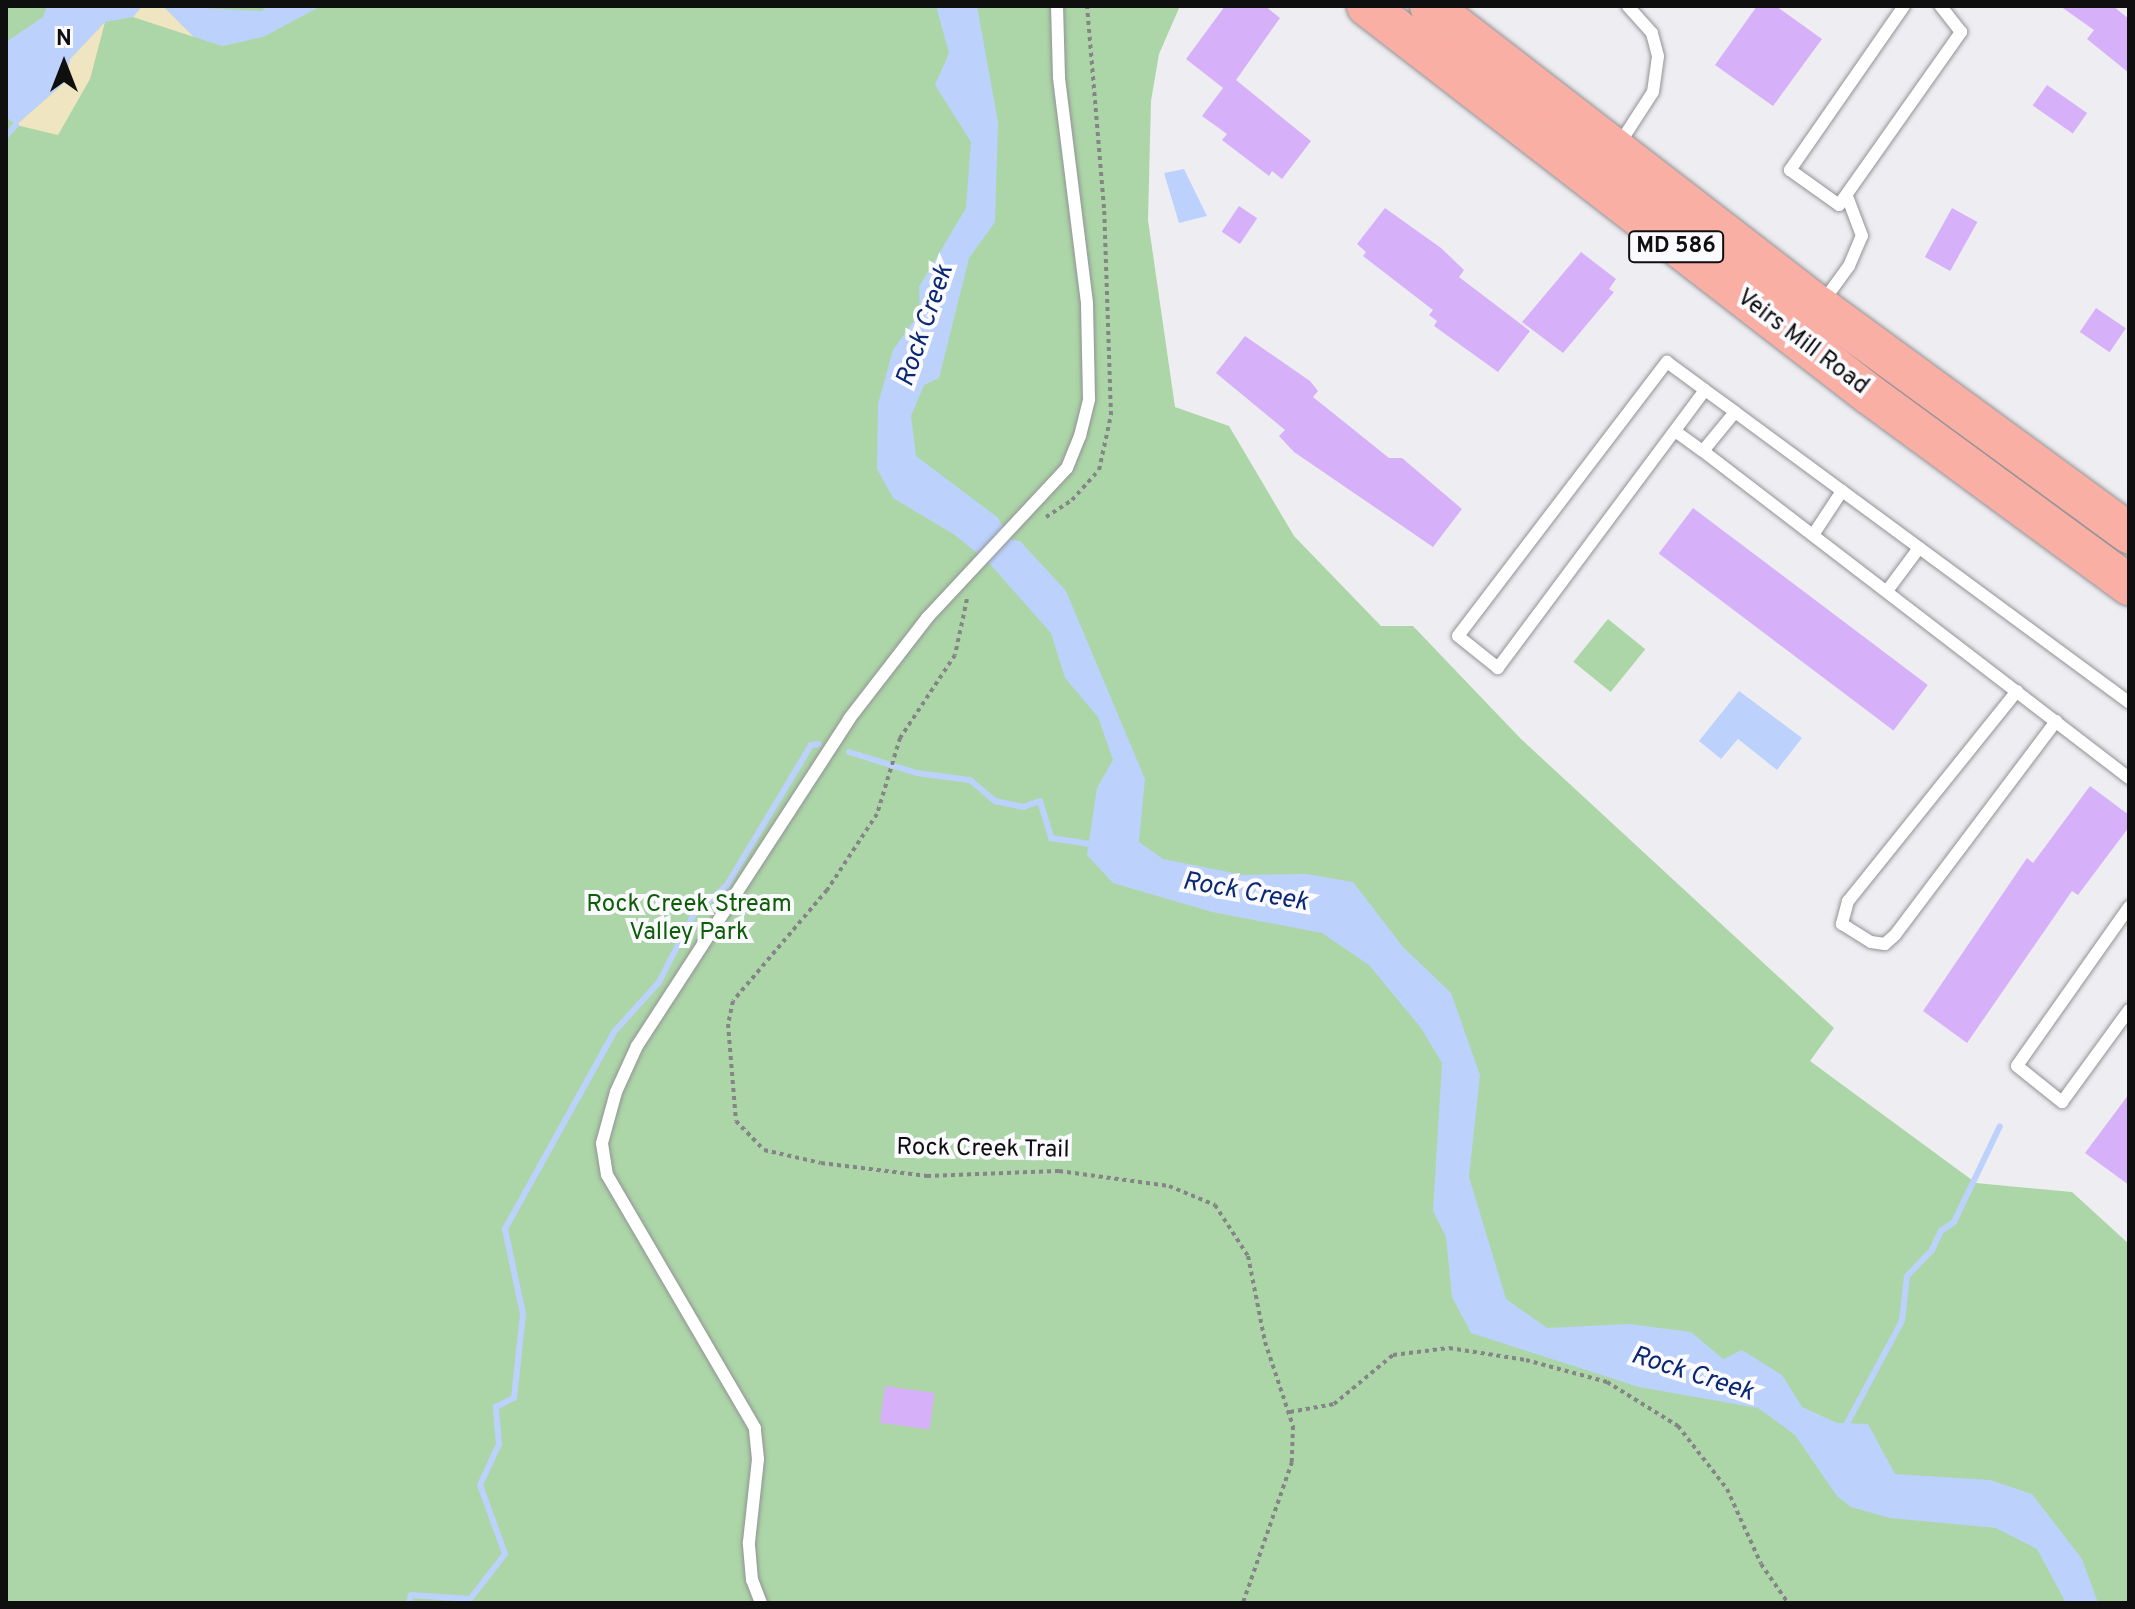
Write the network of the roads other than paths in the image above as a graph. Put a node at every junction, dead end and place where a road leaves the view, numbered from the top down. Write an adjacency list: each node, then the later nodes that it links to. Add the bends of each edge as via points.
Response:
1 (1057, 6): 28 (lane, via 1059,77 1087,303 1089,399 1067,468 878,677 637,1046 616,1092 602,1143 607,1175 755,1428 758,1459 749,1542 752,1580)
2 (1367, 6): 12 (main road, Veirs Mill Road / MD 586)
3 (1430, 6): 7 (main road, Veirs Mill Road / MD 586)
4 (1628, 6): 7 (lane, via 1652,33 1658,56 1653,92)
5 (1904, 6): 8 (lane, via 1790,170 1839,205)
6 (1941, 6): 8 (lane, via 1961,32)
7 (1615, 151): 9 (main road, Veirs Mill Road / MD 586)
8 (1847, 196): 9 (lane, via 1862,236 1849,266)
9 (1820, 307): 10 (main road, Veirs Mill Road / MD 586)
10 (1893, 361): 12 (main road); 17 (main road, Veirs Mill Road / MD 586)
11 (1705, 390): 13 (lane); 14 (lane); 14 (lane, via 1667,362 1458,636 1498,668)
12 (1869, 394): 20 (main road, Veirs Mill Road / MD 586)
13 (1735, 412): 15 (lane); 16 (lane)
14 (1675, 431): 15 (lane)
15 (1703, 451): 18 (lane)
16 (1842, 491): 18 (lane); 19 (lane)
17 (2129, 533)
18 (1813, 535): 21 (lane)
19 (1919, 548): 21 (lane); 23 (lane)
20 (2129, 585)
21 (1887, 591): 22 (lane)
22 (2017, 691): 24 (lane); 24 (lane, via 1848,901 1842,924 1871,942 1885,944 1895,935)
23 (2129, 702)
24 (2056, 721): 25 (lane)
25 (2129, 778)
26 (2129, 907): 27 (lane, via 2017,1066 2062,1102)
27 (2129, 1010)
28 (761, 1603)

